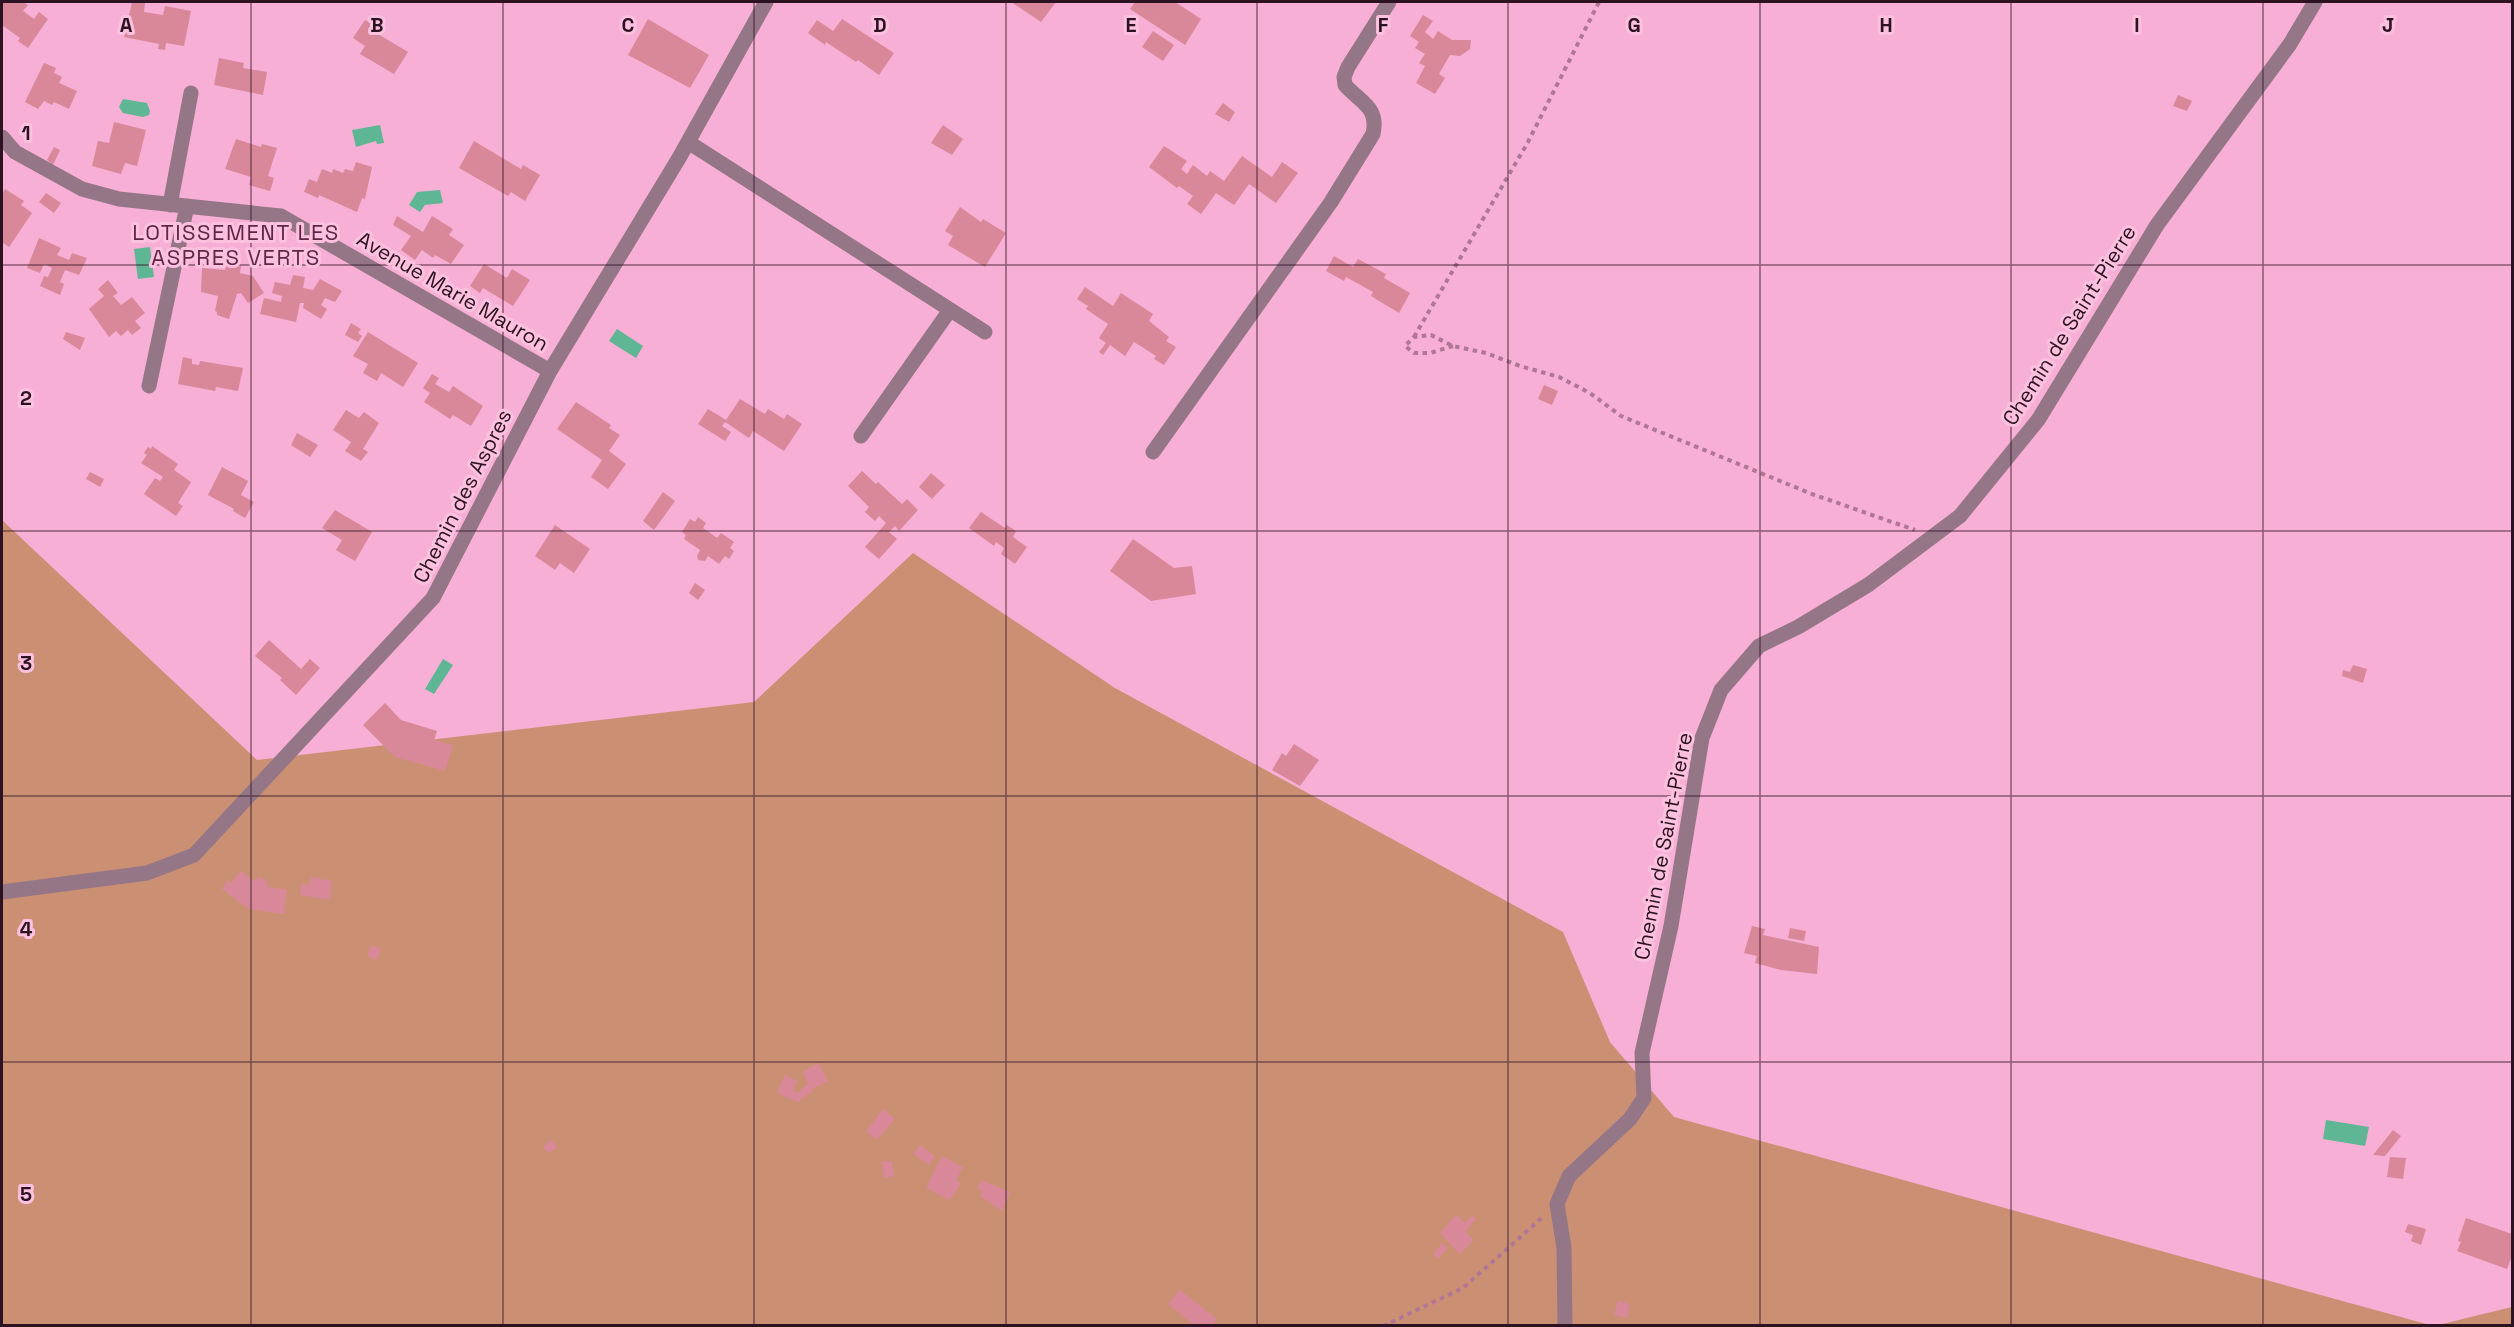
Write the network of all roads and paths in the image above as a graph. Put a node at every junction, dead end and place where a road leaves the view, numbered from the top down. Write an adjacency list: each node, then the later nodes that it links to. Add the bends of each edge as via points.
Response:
1 (766, 2): 7 (street, Chemin des Aspres)
2 (1389, 2): 17 (street, via 1344,77 1345,85 1373,112 1373,134 1330,202)
3 (1599, 2): 12 (path, via 1528,142)
4 (2315, 2): 18 (street, Chemin de Saint-Pierre, via 2290,44 2157,225 2038,420 1960,516)
5 (191, 93): 8 (street)
6 (2, 137): 8 (street, Avenue Marie Mauron, via 15,152 82,189 119,199)
7 (688, 142): 10 (street); 14 (street, Chemin des Aspres)
8 (170, 205): 9 (street, Avenue Marie Mauron)
9 (187, 206): 14 (street, Avenue Marie Mauron, via 281,216); 15 (street)
10 (950, 310): 11 (street); 16 (street)
11 (985, 332)
12 (1414, 337): 13 (path, via 1431,335); 13 (path, via 1405,346 1414,354)
13 (1453, 346): 18 (path, via 1559,377 1621,416 1812,494)
14 (550, 371): 19 (street, Chemin des Aspres, via 433,598 194,855 147,873)
15 (149, 386)
16 (861, 436)
17 (1153, 452)
18 (1933, 537): 20 (street, Chemin de Saint-Pierre, via 1868,585 1759,646 1721,690 1702,738 1671,926 1642,1053 1644,1098 1630,1119 1569,1176)
19 (2, 892)
20 (1557, 1204): 21 (path, via 1463,1288); 22 (street, via 1564,1248)
21 (1383, 1326)
22 (1565, 1326)

